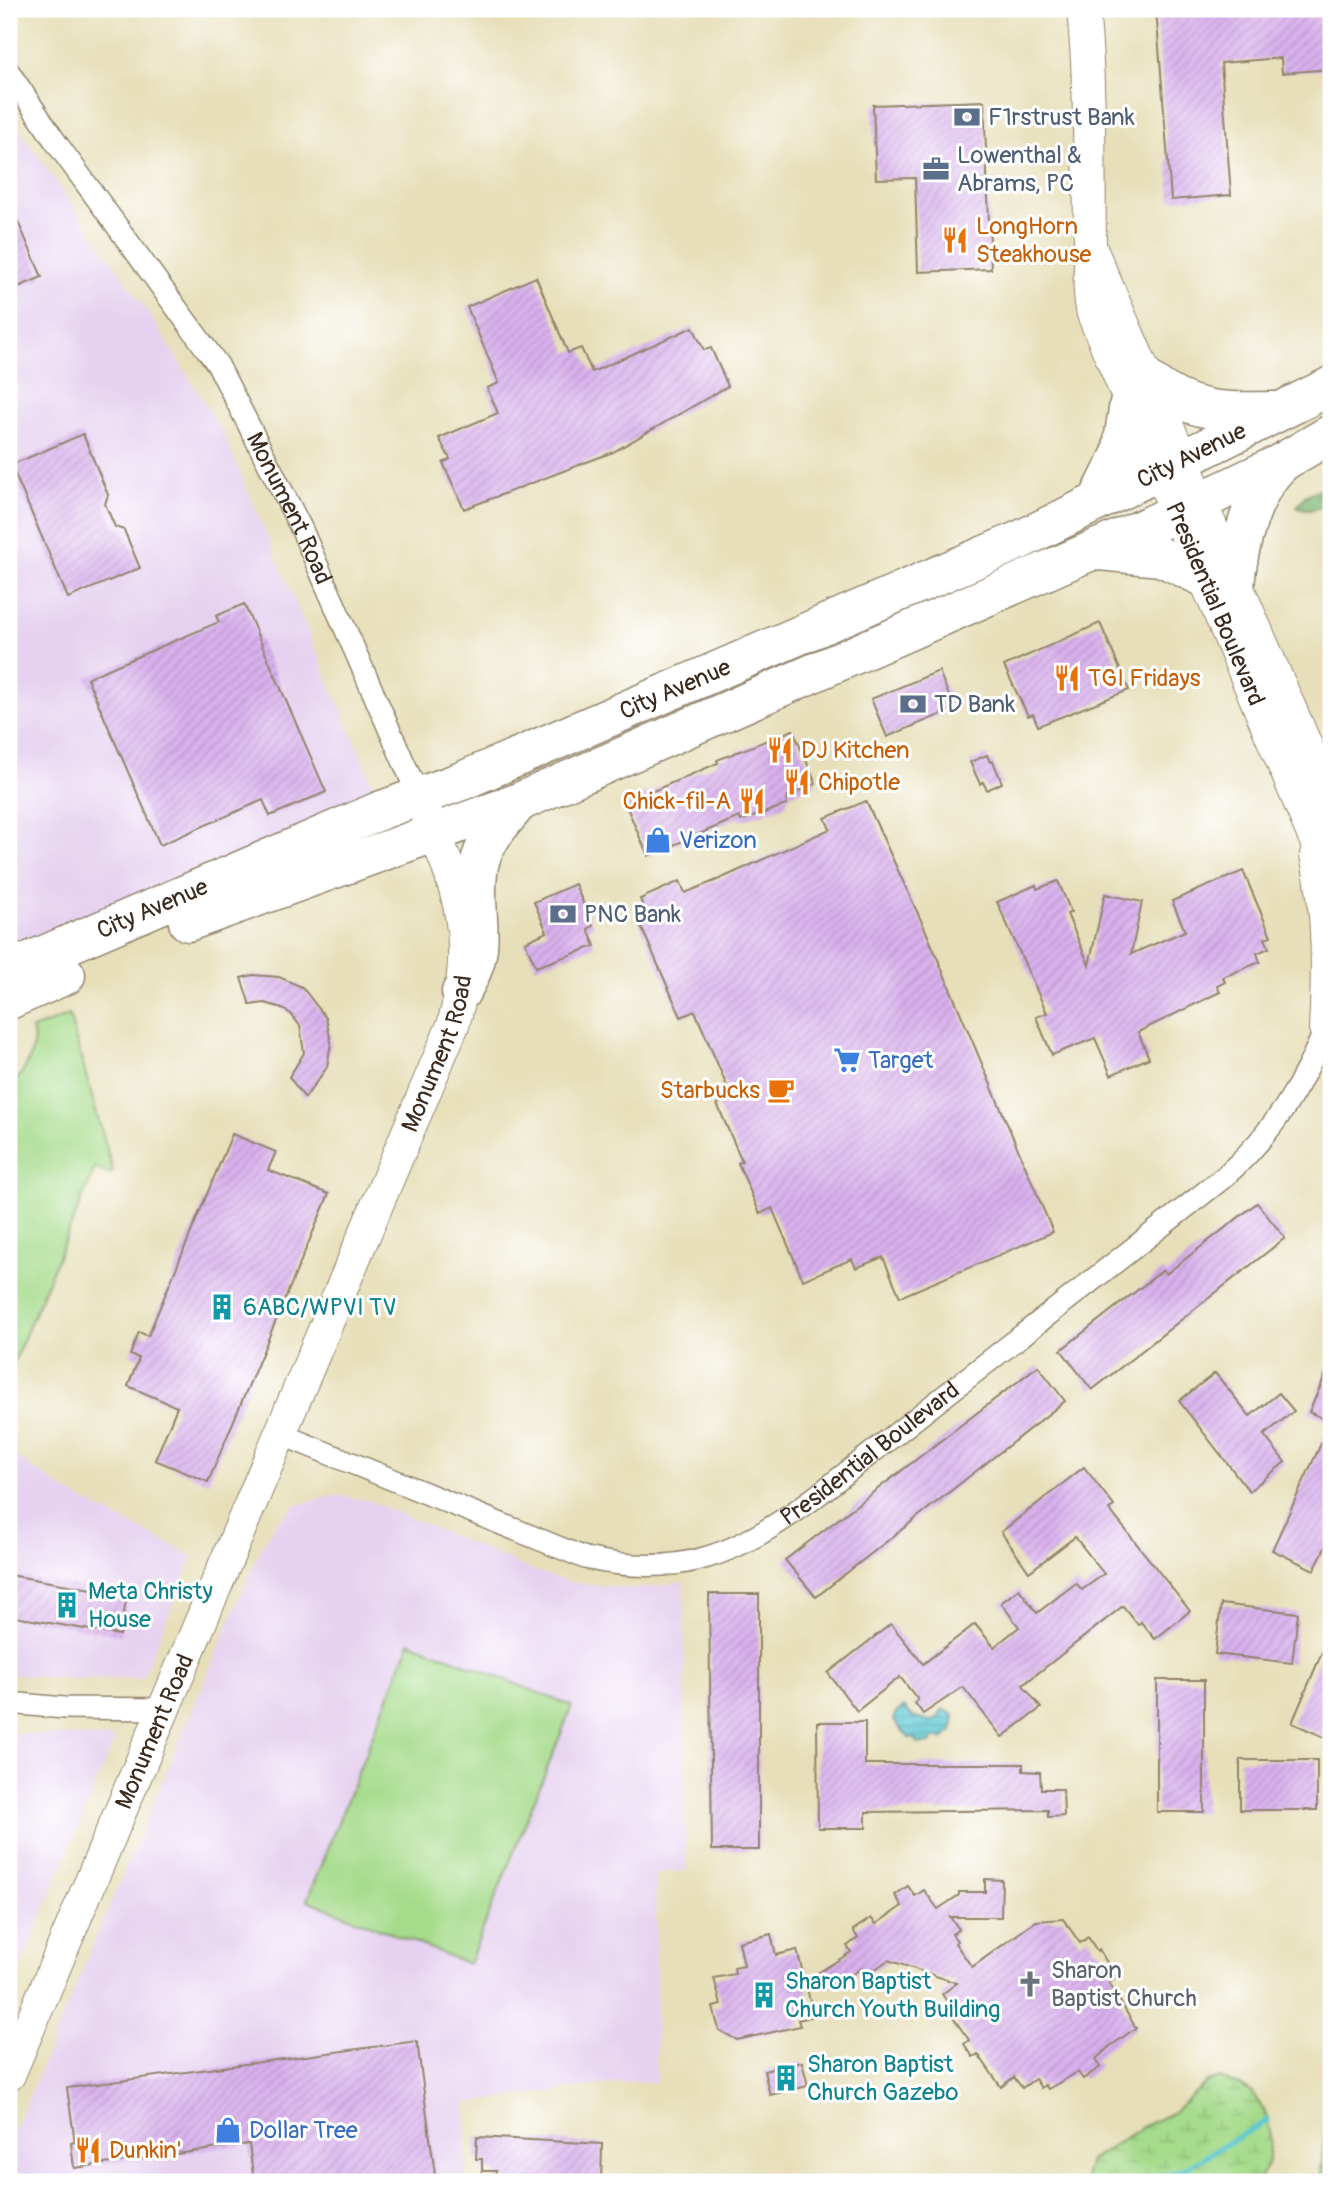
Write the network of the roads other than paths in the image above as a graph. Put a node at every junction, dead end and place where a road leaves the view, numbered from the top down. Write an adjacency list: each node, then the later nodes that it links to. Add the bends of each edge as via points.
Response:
1 (1083, 9): 4 (street, Presidential Boulevard, via 1090,108 1090,248)
2 (9, 72): 14 (street, Monument Road, via 218,365 301,528)
3 (1331, 386): 5 (highway, City Avenue)
4 (1139, 392): 5 (highway, via 1204,409); 9 (street, Presidential Boulevard); 10 (highway, via 1121,454)
5 (1282, 411): 9 (highway, City Avenue)
6 (1331, 434): 8 (highway, City Avenue)
7 (1331, 452): 8 (highway)
8 (1279, 464): 11 (highway, City Avenue); 13 (highway)
9 (1171, 466): 10 (highway, City Avenue); 11 (street, Presidential Boulevard)
10 (1097, 502): 14 (highway, City Avenue, via 1022,539)
11 (1188, 507): 12 (highway, City Avenue); 13 (street, Presidential Boulevard)
12 (1090, 551): 13 (highway, via 1149,554); 15 (highway, City Avenue)
13 (1218, 581): 16 (street, Presidential Boulevard); 17 (street, Presidential Boulevard)
14 (418, 797): 18 (street, Monument Road); 20 (highway, City Avenue)
15 (519, 802): 18 (highway, City Avenue); 21 (highway, via 481,859 477,885 480,948 477,964)
16 (1331, 803)
17 (1311, 830): 19 (street, Presidential Boulevard); 23 (street, via 1323,893)
18 (434, 832): 21 (street, Monument Road, via 463,911 466,950); 22 (highway, City Avenue, via 216,909)
19 (1331, 877)
20 (9, 970)
21 (461, 992): 24 (street, Monument Road, via 445,1045)
22 (9, 1000)
23 (1328, 1020): 24 (street, Presidential Boulevard, via 1290,1101 1263,1139 1223,1178 814,1498 734,1549 695,1561 653,1566 585,1558)
24 (278, 1433): 26 (street, Monument Road)
25 (9, 1703): 26 (street)
26 (163, 1709): 27 (street, Monument Road)
27 (9, 2075)

